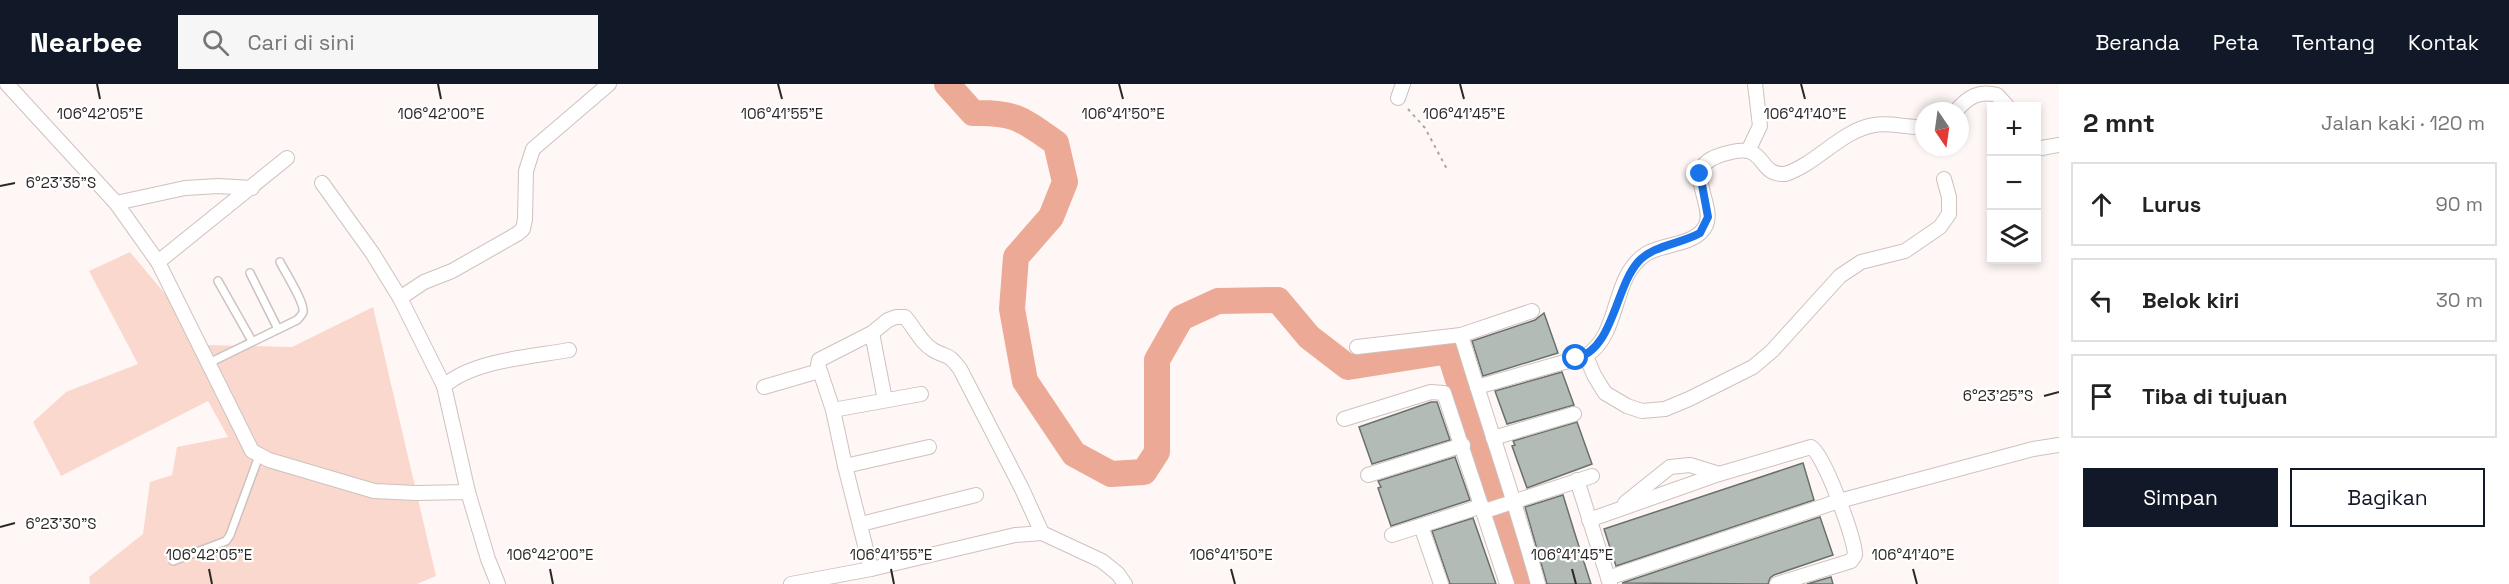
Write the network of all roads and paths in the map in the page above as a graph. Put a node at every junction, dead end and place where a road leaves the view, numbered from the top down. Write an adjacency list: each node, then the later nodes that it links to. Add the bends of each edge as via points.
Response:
1 (7, 84): 17 (street)
2 (609, 84): 22 (street, via 533,149 526,171 523,229)
3 (1404, 84): 5 (street)
4 (1755, 84): 11 (street, via 1760,126)
5 (1398, 98): 13 (path, via 1425,128)
6 (1963, 102): 7 (street, via 1988,92)
7 (2003, 102)
8 (1915, 128): 11 (street, via 1887,123 1864,127 1785,174 1764,166)
9 (2059, 145): 10 (street)
10 (2041, 148)
11 (1748, 151): 30 (street, via 1706,162 1700,174 1706,225 1693,238 1645,254 1638,261 1628,275 1602,340)
12 (287, 158): 16 (street)
13 (1448, 171)
14 (1944, 179): 30 (street, via 1949,214 1940,227 1905,251 1861,262 1840,276 1753,367 1689,399 1665,409 1642,411 1627,406 1605,393)
15 (322, 183): 22 (street)
16 (252, 188): 17 (street, via 185,188); 18 (street)
17 (116, 203): 18 (street)
18 (158, 261): 31 (street)
19 (280, 262): 24 (lane, via 304,310 297,320)
20 (250, 273): 24 (lane)
21 (218, 281): 27 (lane)
22 (400, 298): 33 (street)
23 (1532, 311): 26 (street)
24 (278, 329): 27 (lane)
25 (872, 333): 32 (street, via 827,354 819,360); 37 (street); 60 (street, via 888,320 905,317 934,351 950,356)
26 (1461, 335): 28 (street); 35 (street)
27 (252, 341): 31 (lane)
28 (1357, 347)
29 (569, 350): 33 (street, via 470,371)
30 (1586, 356): 35 (street)
31 (209, 363): 45 (street, via 245,441)
32 (819, 371): 34 (street); 38 (street)
33 (444, 386): 51 (street)
34 (764, 387)
35 (1477, 387): 41 (street)
36 (921, 394): 37 (street)
37 (885, 400): 38 (street)
38 (834, 410): 46 (street)
39 (1574, 414): 41 (street)
40 (1344, 419): 42 (street, via 1431,392 1444,393)
41 (1493, 438): 54 (street)
42 (1463, 445): 48 (street); 56 (street)
43 (2059, 445): 53 (street)
44 (929, 447): 46 (street)
45 (259, 456): 51 (street, via 374,491); 62 (lane, via 226,541)
46 (845, 466): 58 (street)
47 (1719, 474): 53 (street, via 1811,447 1819,454); 55 (street); 55 (street, via 1690,465 1670,467)
48 (1368, 475)
49 (1592, 476): 50 (street)
50 (1577, 480): 54 (street); 57 (street)
51 (468, 492): 65 (street)
52 (976, 495): 58 (street)
53 (1839, 501): 64 (street); 71 (street, via 1855,555 1851,561)
54 (1510, 502): 56 (street); 70 (street)
55 (1617, 509): 57 (street)
56 (1484, 510): 59 (street); 69 (street)
57 (1589, 520): 64 (street)
58 (861, 524): 63 (street)
59 (1421, 526): 61 (street); 68 (street)
60 (1042, 533): 63 (street, via 1015,535); 67 (street, via 1102,561)
61 (1392, 535)
62 (172, 561)
63 (872, 568): 66 (street)
64 (1609, 581)
65 (498, 584)
66 (791, 584)
67 (1125, 584)
68 (1441, 584)
69 (1507, 584)
70 (1538, 584)
71 (1777, 584)

